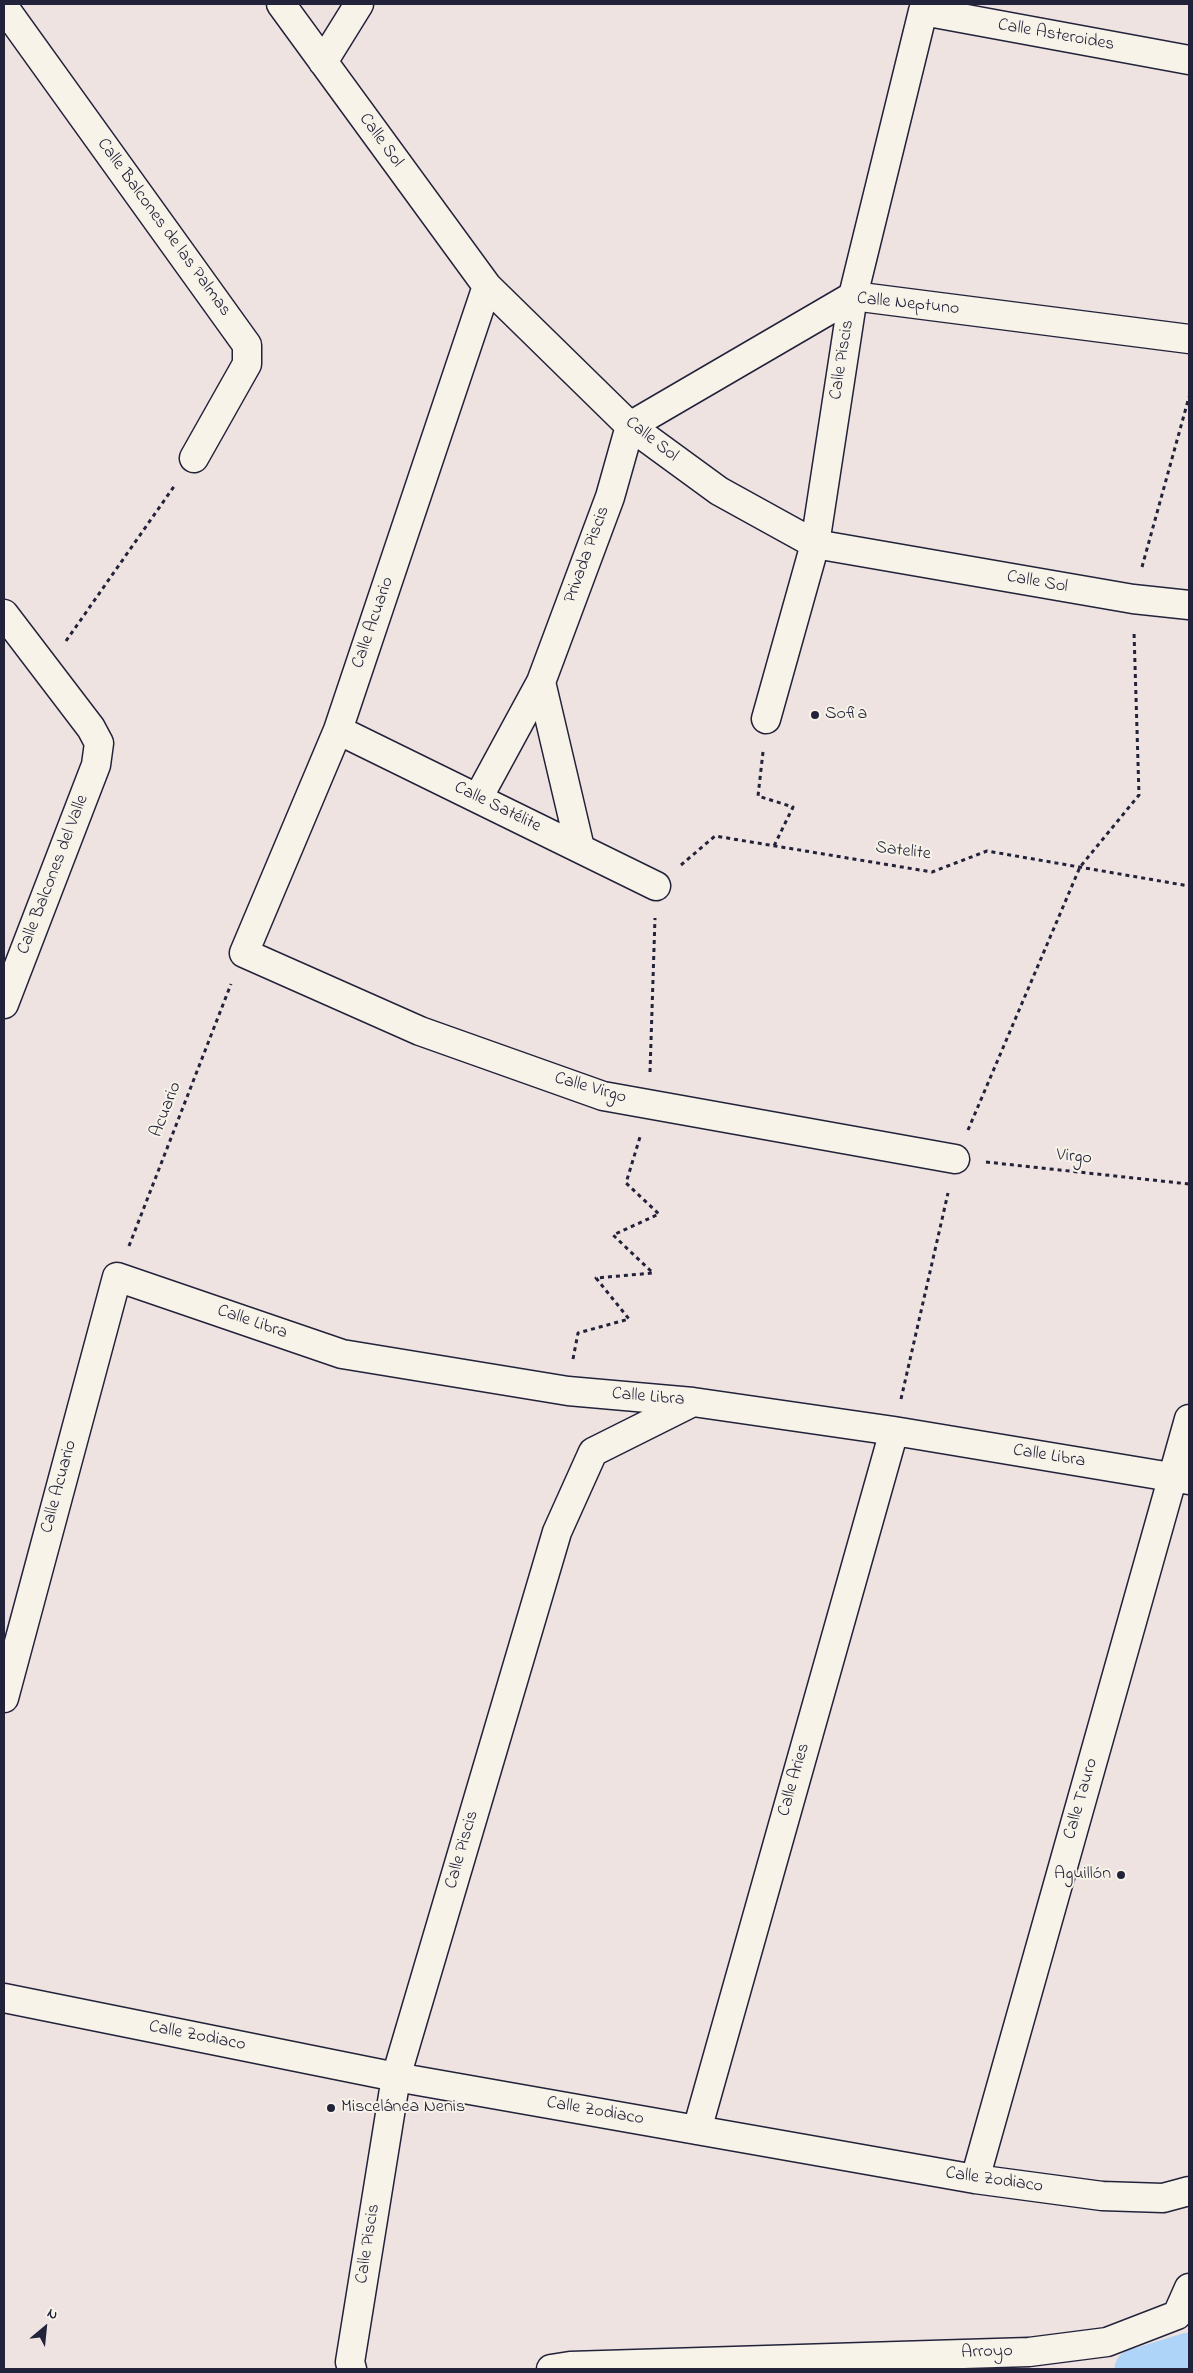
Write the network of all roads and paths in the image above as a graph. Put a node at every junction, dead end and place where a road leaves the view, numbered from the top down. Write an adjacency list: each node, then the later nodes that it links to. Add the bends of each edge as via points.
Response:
1 (281, 4): 6 (street, Calle Sol)
2 (359, 4): 6 (street)
3 (4, 7): 12 (street, Calle Balcones de las Palmas, via 247,345 247,364)
4 (925, 7): 5 (street, Calle Asteroides); 8 (street, Calle Piscis)
5 (1189, 60)
6 (323, 62): 7 (street, Calle Sol)
7 (487, 286): 11 (street, Calle Sol); 20 (street, Calle Acuario)
8 (853, 296): 9 (street, Calle Neptuno); 11 (street, Calle Neptuno); 13 (street, Calle Piscis)
9 (1189, 339)
10 (1189, 397): 14 (path)
11 (630, 426): 13 (street, Calle Sol, via 719,492); 18 (street, Privada Piscis, via 610,497)
12 (194, 458): 17 (path)
13 (815, 544): 14 (street, Calle Sol); 19 (street, Calle Piscis)
14 (1132, 599): 15 (street, Calle Sol); 24 (path, via 1139,795)
15 (1189, 605)
16 (4, 614): 17 (street)
17 (45, 670): 28 (street, Calle Balcones del Valle, via 91,728 99,744 96,765)
18 (542, 682): 21 (street, Privada Piscis); 23 (street)
19 (766, 718): 22 (path, via 758,796 793,807)
20 (338, 730): 21 (street, Calle Satélite); 27 (street, Calle Acuario)
21 (478, 798): 23 (street, Calle Satélite)
22 (774, 846): 24 (path, Satelite, via 932,872 987,851); 25 (path, Satelite, via 715,836)
23 (580, 848): 25 (street, Calle Satélite)
24 (1080, 867): 26 (path, Satelite); 30 (path)
25 (656, 886): 29 (path)
26 (1189, 886)
27 (244, 953): 29 (street, Calle Virgo, via 420,1031 603,1096); 32 (path, Acuario)
28 (4, 1004)
29 (649, 1104): 30 (street, Calle Virgo); 33 (path, via 626,1183 659,1214 613,1235 653,1273 596,1278 629,1319 578,1333)
30 (955, 1159): 31 (path, Virgo); 36 (path)
31 (1189, 1184)
32 (117, 1277): 33 (street, Calle Libra, via 342,1354); 38 (street, Calle Acuario)
33 (568, 1391): 34 (street, Calle Libra)
34 (693, 1402): 36 (street, Calle Libra); 40 (street, Calle Piscis, via 592,1452 557,1532)
35 (1189, 1419): 37 (street, Calle Tauro)
36 (894, 1431): 37 (street, Calle Libra); 41 (street, Calle Aries)
37 (1181, 1479): 42 (street, Calle Tauro)
38 (4, 1698)
39 (4, 1998): 40 (street, Calle Zodiaco)
40 (396, 2077): 41 (street, Calle Zodiaco); 45 (street, Calle Piscis, via 350,2362)
41 (697, 2130): 42 (street, Calle Zodiaco)
42 (975, 2179): 43 (street, Calle Zodiaco, via 1102,2196 1162,2198)
43 (1189, 2191)
44 (1189, 2288): 46 (street, Arroyo, via 1177,2315 1108,2342 1029,2352)
45 (352, 2369)
46 (551, 2369)

